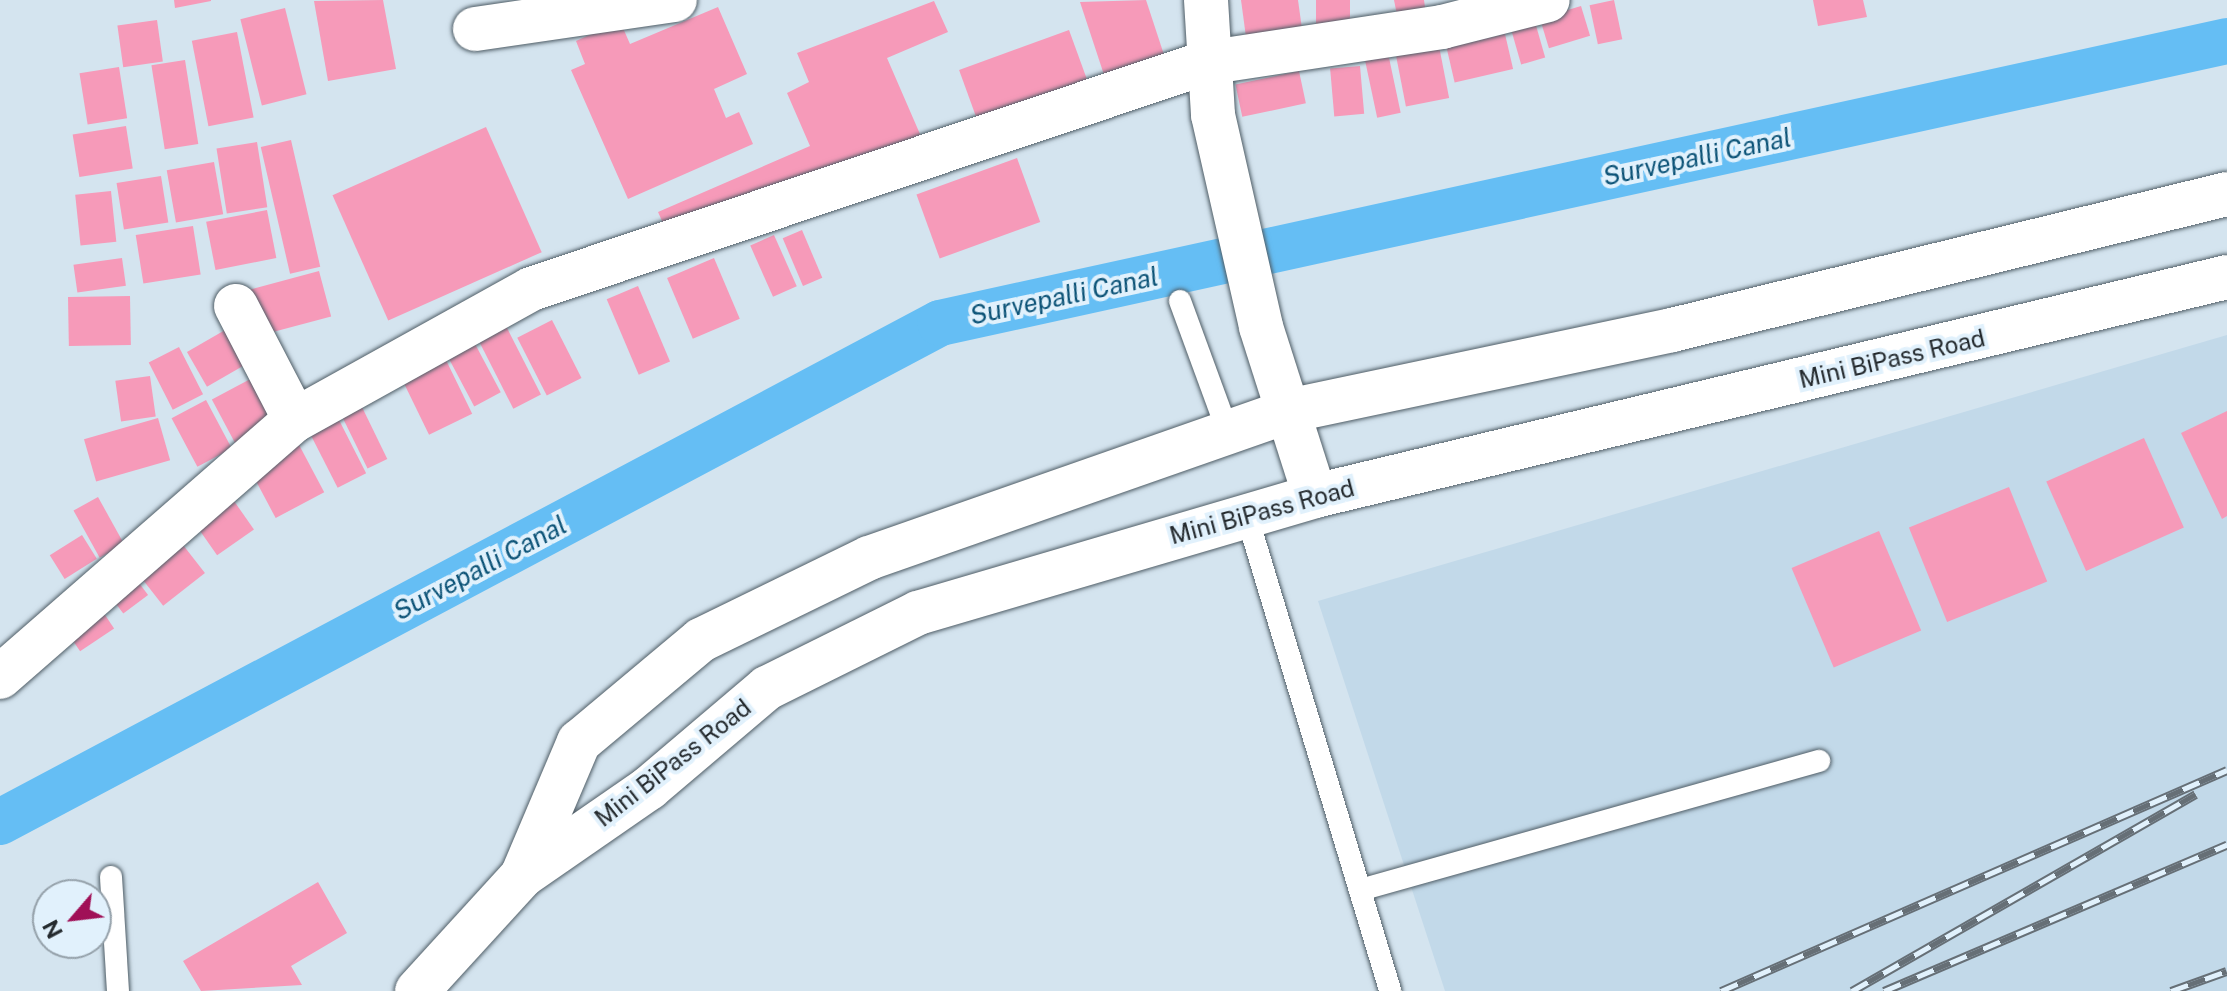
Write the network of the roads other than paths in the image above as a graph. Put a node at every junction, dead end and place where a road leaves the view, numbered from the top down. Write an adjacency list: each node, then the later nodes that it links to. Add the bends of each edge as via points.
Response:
1 (675, 0): 4 (main road)
2 (1206, 0): 6 (main road)
3 (1548, 0): 6 (main road, via 1442,27)
4 (522, 11): 5 (main road)
5 (475, 29)
6 (1205, 63): 11 (main road, via 1261,327); 12 (main road, via 531,289)
7 (2227, 194): 11 (main road, via 1672,330)
8 (2227, 277): 14 (main road, Mini BiPass Road)
9 (1180, 301): 13 (lane)
10 (236, 306): 12 (main road)
11 (1288, 411): 13 (main road); 14 (main road)
12 (295, 420): 16 (main road)
13 (1228, 432): 18 (main road, via 869,558 701,640 579,742)
14 (1315, 496): 15 (main road, Mini BiPass Road)
15 (1246, 513): 18 (main road, Mini BiPass Road, via 918,613 767,688 649,788); 20 (lane)
16 (4, 677)
17 (1819, 761): 20 (lane)
18 (522, 876): 22 (main road, Mini BiPass Road)
19 (111, 877): 21 (lane)
20 (1360, 890): 23 (lane)
21 (118, 991)
22 (417, 991)
23 (1390, 991)

